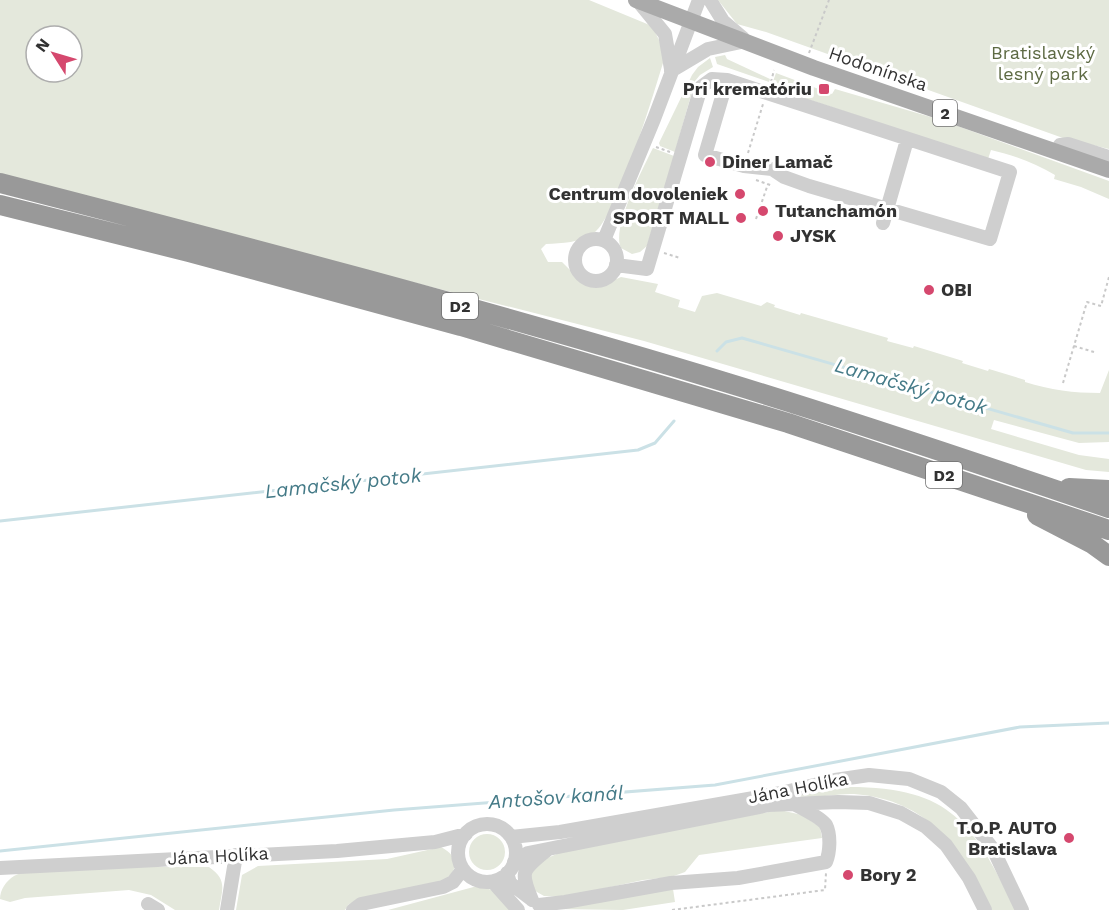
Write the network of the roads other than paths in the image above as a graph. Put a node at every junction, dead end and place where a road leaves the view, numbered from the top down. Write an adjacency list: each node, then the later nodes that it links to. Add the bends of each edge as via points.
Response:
1 (640, 0): 4 (main road, Hodonínska / 2); 6 (street, via 665,34)
2 (699, 0): 4 (street)
3 (711, 0): 5 (street, via 723,21)
4 (691, 20): 5 (main road, Hodonínska / 2); 6 (street)
5 (747, 41): 6 (street, via 708,49); 11 (main road, Hodonínska / 2)
6 (671, 72): 16 (street)
7 (727, 80): 8 (street); 14 (street, via 705,155 772,169 784,177); 17 (street, via 712,80 701,87 647,269)
8 (907, 140): 14 (street); 14 (street, via 1010,172 990,239)
9 (1060, 145): 10 (street)
10 (1109, 157)
11 (1109, 170)
12 (0, 183): 18 (highway, D2, via 217,239 725,382)
13 (0, 205): 20 (highway, D2, via 461,326 788,423)
14 (887, 209): 15 (street)
15 (883, 223)
16 (604, 240): 17 (street, via 616,253); 17 (street, via 583,243 576,255 576,268 585,278 597,281 609,276)
17 (616, 265)
18 (1045, 486): 19 (highway); 21 (highway, D2)
19 (1109, 490)
20 (1016, 499): 22 (highway, D2); 23 (highway, via 1041,519)
21 (1109, 508)
22 (1109, 530)
23 (1109, 556)
24 (794, 804): 28 (street, Jána Holíka); 35 (street, via 826,825 826,862); 40 (street, Jána Holíka, via 869,803 927,827 946,845)
25 (465, 834): 26 (street, via 487,825 499,827); 27 (street, Jána Holíka); 30 (street)
26 (511, 837): 32 (street, via 516,851); 41 (street, Jána Holíka, via 630,820 869,775 909,779 940,792 961,808 993,849)
27 (435, 842): 29 (street, Jána Holíka); 30 (street, via 449,846)
28 (549, 849): 32 (street, Jána Holíka, via 528,853); 35 (street, via 525,870 523,879)
29 (236, 855): 31 (street, Jána Holíka); 36 (street)
30 (458, 855): 33 (street)
31 (0, 868)
32 (511, 868): 34 (street); 35 (street, via 510,883)
33 (463, 869): 34 (street); 37 (street, via 443,887 361,904)
34 (487, 882): 38 (street); 39 (street)
35 (538, 905)
36 (227, 910)
37 (353, 910)
38 (369, 910)
39 (518, 910)
40 (985, 910)
41 (1022, 910)

